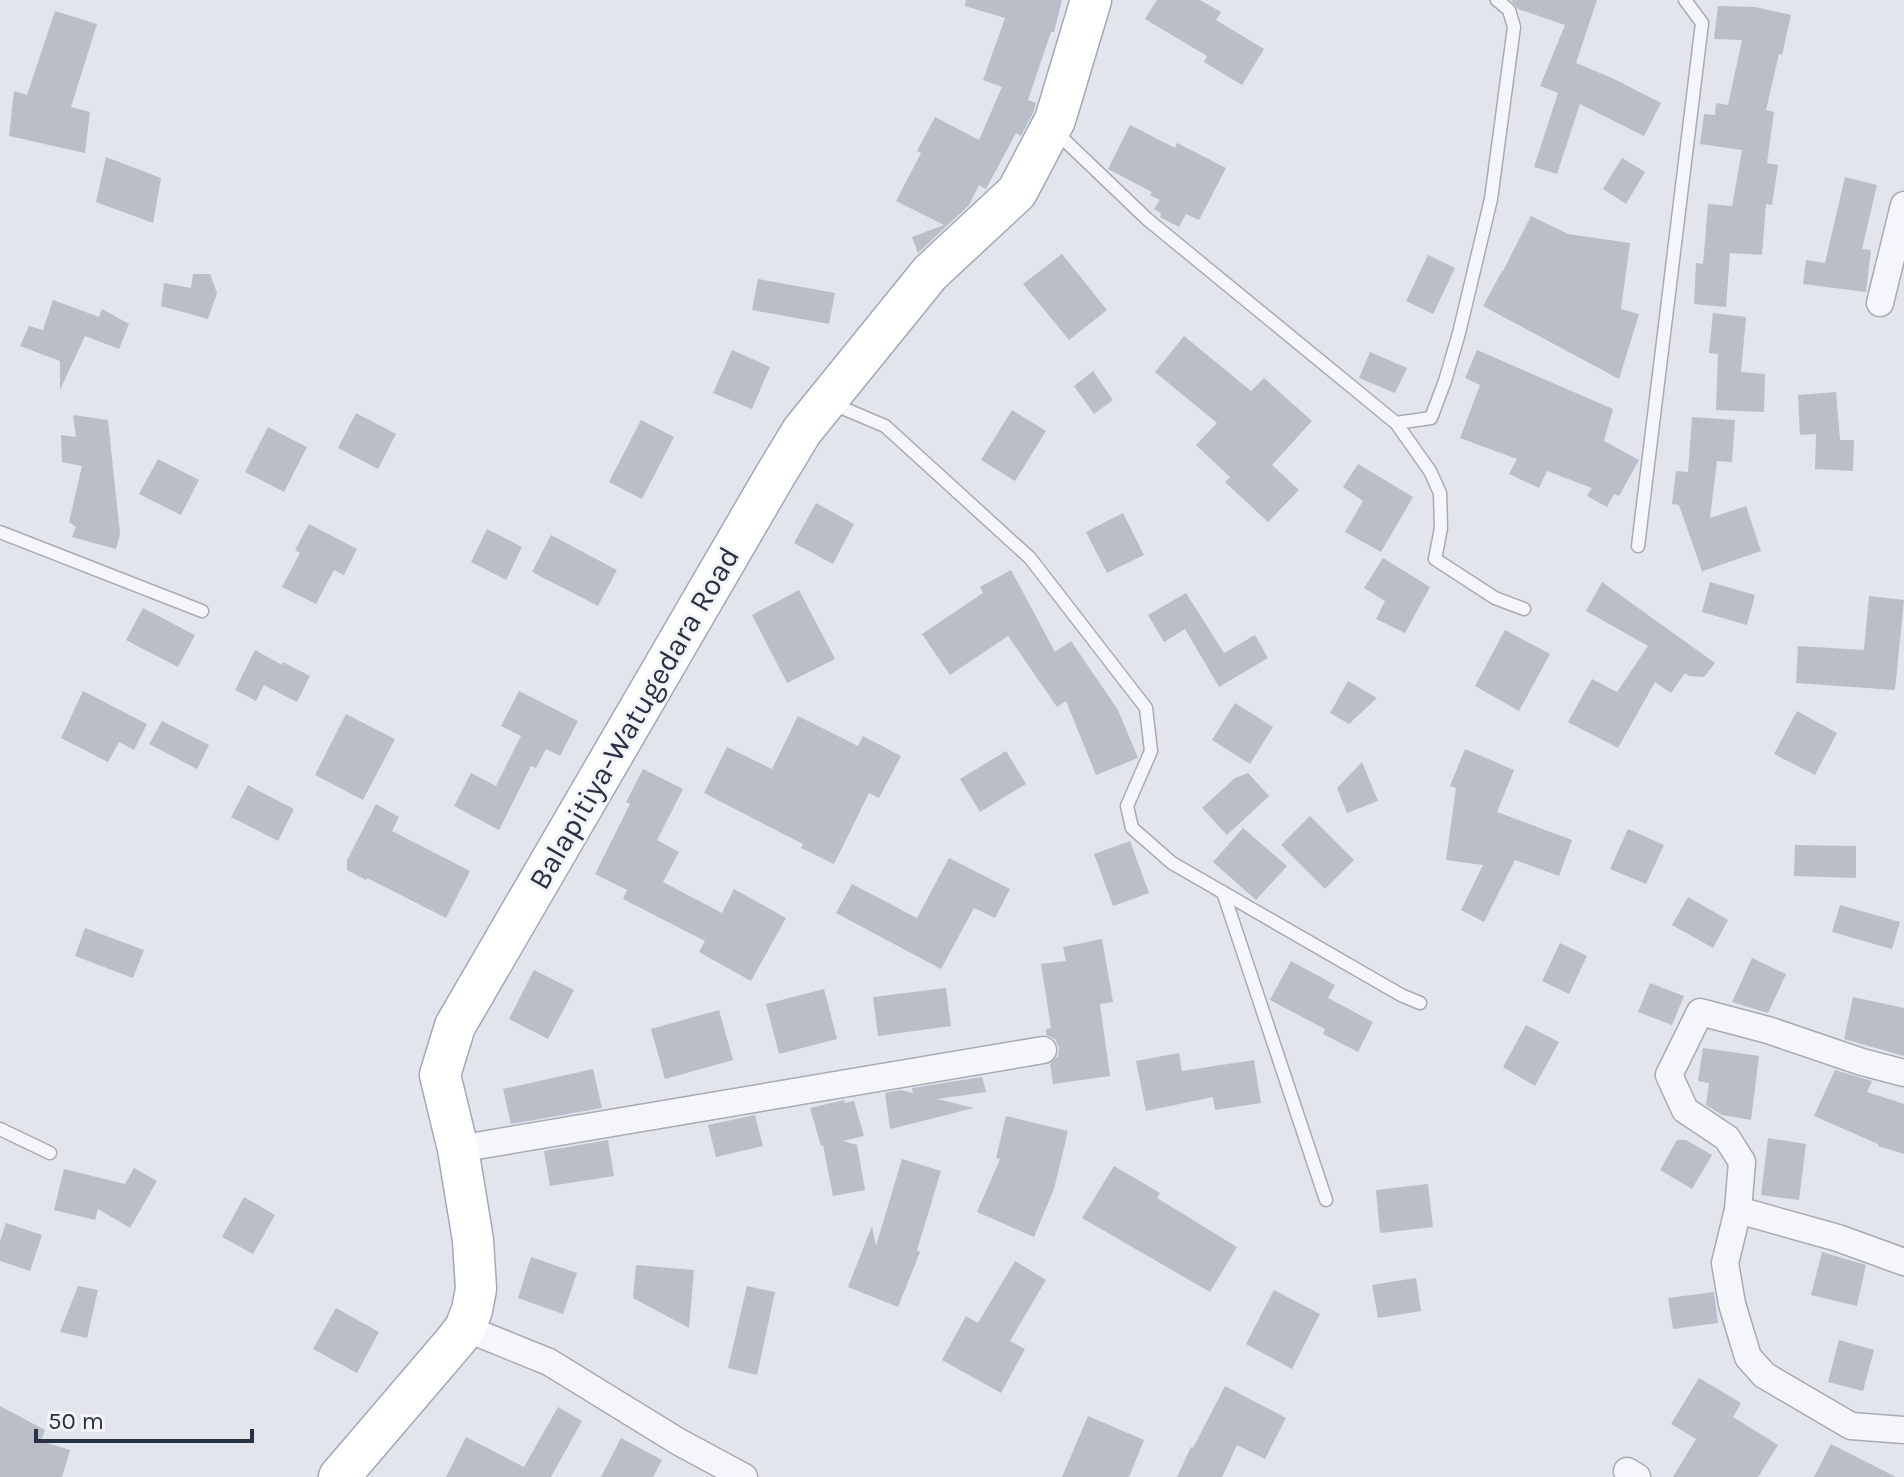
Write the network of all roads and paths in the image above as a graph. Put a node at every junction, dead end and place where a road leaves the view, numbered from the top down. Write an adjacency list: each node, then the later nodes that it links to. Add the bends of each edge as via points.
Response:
1 (1091, 0): 4 (main road, Balapitiya-Watugedara Road)
2 (1497, 0): 8 (lane, via 1509,10 1514,27 1491,199 1459,333 1431,418)
3 (1685, 0): 10 (lane, via 1702,23)
4 (1051, 128): 7 (main road, Balapitiya-Watugedara Road, via 1017,192 930,273); 8 (lane, via 1147,219)
5 (1904, 205): 6 (street)
6 (1880, 303)
7 (827, 401): 13 (lane, via 885,426 1030,558 1146,708 1151,751 1127,806 1132,828 1172,863); 18 (main road, Balapitiya-Watugedara Road, via 773,479 455,1026 440,1075)
8 (1396, 423): 11 (lane, via 1440,493 1435,559 1495,598)
9 (0, 532): 12 (lane)
10 (1638, 546)
11 (1524, 609)
12 (202, 611)
13 (1223, 892): 14 (lane); 20 (lane)
14 (1420, 1003)
15 (1043, 1050): 18 (street)
16 (1904, 1073): 21 (street, via 1700,1012 1669,1075 1685,1110 1727,1138 1742,1162)
17 (0, 1129): 19 (lane)
18 (458, 1149): 23 (main road, Balapitiya-Watugedara Road, via 476,1289)
19 (50, 1153)
20 (1326, 1200)
21 (1738, 1210): 22 (street); 24 (street, via 1725,1263 1748,1357 1764,1375 1851,1426)
22 (1904, 1262)
23 (465, 1328): 25 (main road, Balapitiya-Watugedara Road); 26 (street, via 549,1362)
24 (1904, 1430)
25 (339, 1477)
26 (744, 1477)

